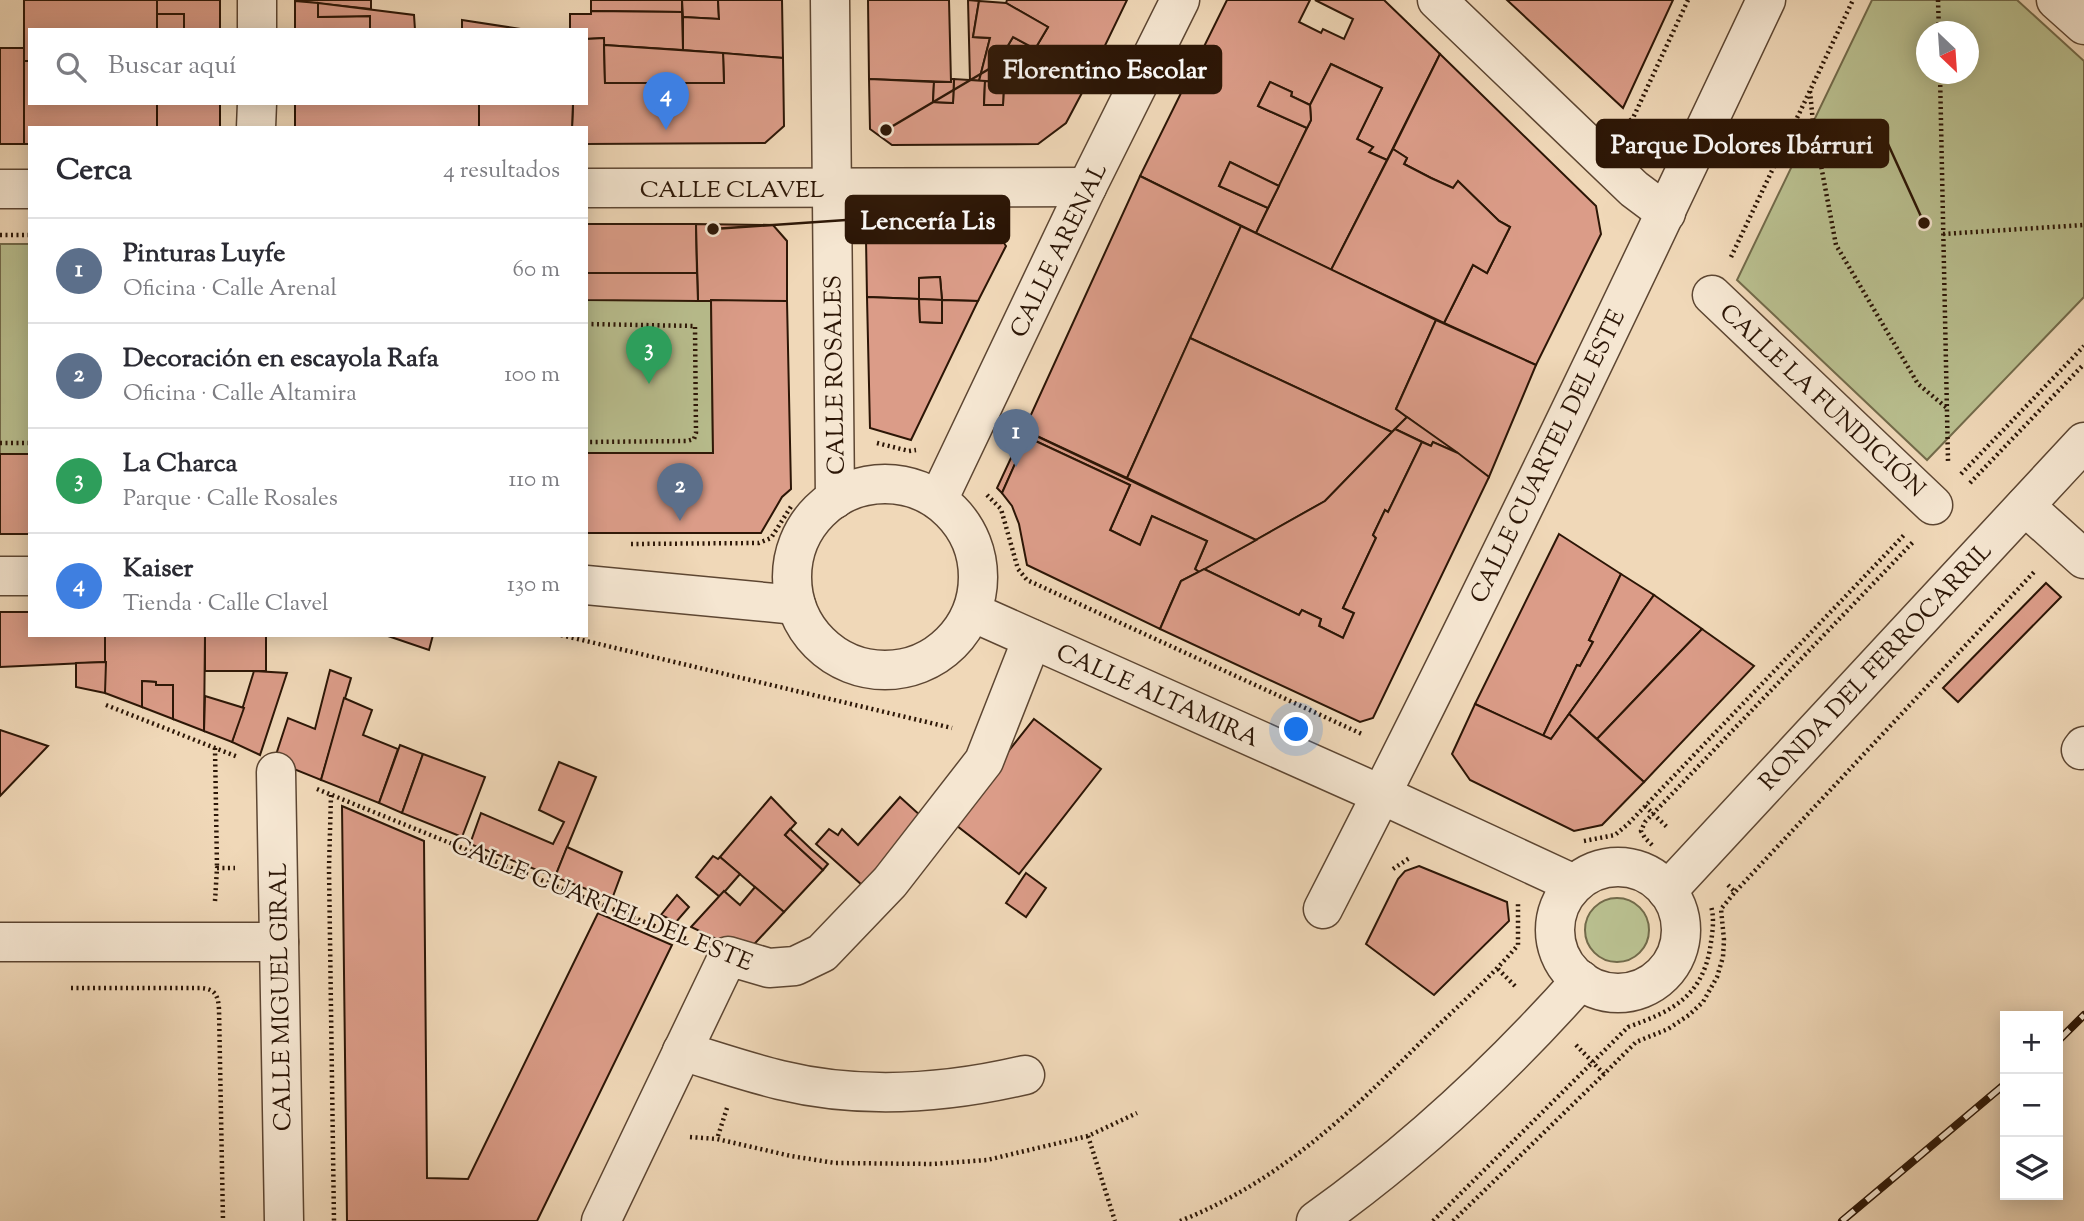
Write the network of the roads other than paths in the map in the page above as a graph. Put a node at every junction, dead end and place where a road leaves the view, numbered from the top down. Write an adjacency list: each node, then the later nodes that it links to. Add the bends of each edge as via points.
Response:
1 (257, 0): 8 (street)
2 (830, 0): 14 (street, CALLE ROSALES)
3 (1180, 0): 11 (street, CALLE ARENAL)
4 (1437, 0): 16 (street, via 1634,189)
5 (1766, 0): 16 (street, CALLE CUARTEL DEL ESTE)
6 (2056, 0): 7 (street)
7 (2084, 25)
8 (257, 28)
9 (257, 105): 10 (street)
10 (257, 126)
11 (1087, 187): 14 (street, CALLE CLAVEL); 20 (street, CALLE ARENAL)
12 (588, 188): 14 (street, CALLE CLAVEL)
13 (28, 189): 15 (street)
14 (832, 189): 19 (street, CALLE ROSALES)
15 (0, 190)
16 (1666, 214): 31 (street, CALLE CUARTEL DEL ESTE)
17 (1712, 295): 21 (street, CALLE LA FUNDICIÓN)
18 (2084, 442): 22 (street, RONDA DEL FERROCARRIL)
19 (835, 499): 20 (street, via 886,484); 27 (street, via 813,519 798,545 792,575)
20 (938, 500): 28 (street, via 960,522 974,550 978,581)
21 (1933, 505)
22 (2025, 506): 23 (street); 33 (street, RONDA DEL FERROCARRIL)
23 (2074, 550)
24 (0, 576): 25 (street)
25 (28, 576)
26 (588, 585): 27 (street)
27 (796, 605): 28 (street, via 823,647 844,661 894,670 941,652 960,634)
28 (972, 612): 29 (street, CALLE ALTAMIRA)
29 (1032, 639): 31 (street, CALLE ALTAMIRA); 38 (street, CALLE CUARTEL DEL ESTE, via 984,761 890,882 822,954 795,966 769,968 728,956)
30 (276, 772): 36 (street, CALLE MIGUEL GIRAL)
31 (1382, 794): 32 (street, CALLE ALTAMIRA); 34 (street, CALLE CUARTEL DEL ESTE)
32 (1574, 884): 33 (street, via 1597,871 1626,867 1650,876); 37 (street, via 1560,904 1555,935 1568,968)
33 (1667, 891): 37 (street, via 1678,910 1681,929 1679,946 1661,976 1643,988 1624,992 1602,991)
34 (1323, 909)
35 (0, 942): 36 (street)
36 (279, 942): 40 (street, CALLE MIGUEL GIRAL)
37 (1581, 980): 42 (street, via 1463,1100 1370,1182)
38 (682, 1051): 39 (street, via 782,1081 878,1094 934,1092); 41 (street)
39 (1025, 1075)
40 (284, 1221)
41 (601, 1221)
42 (1316, 1221)

